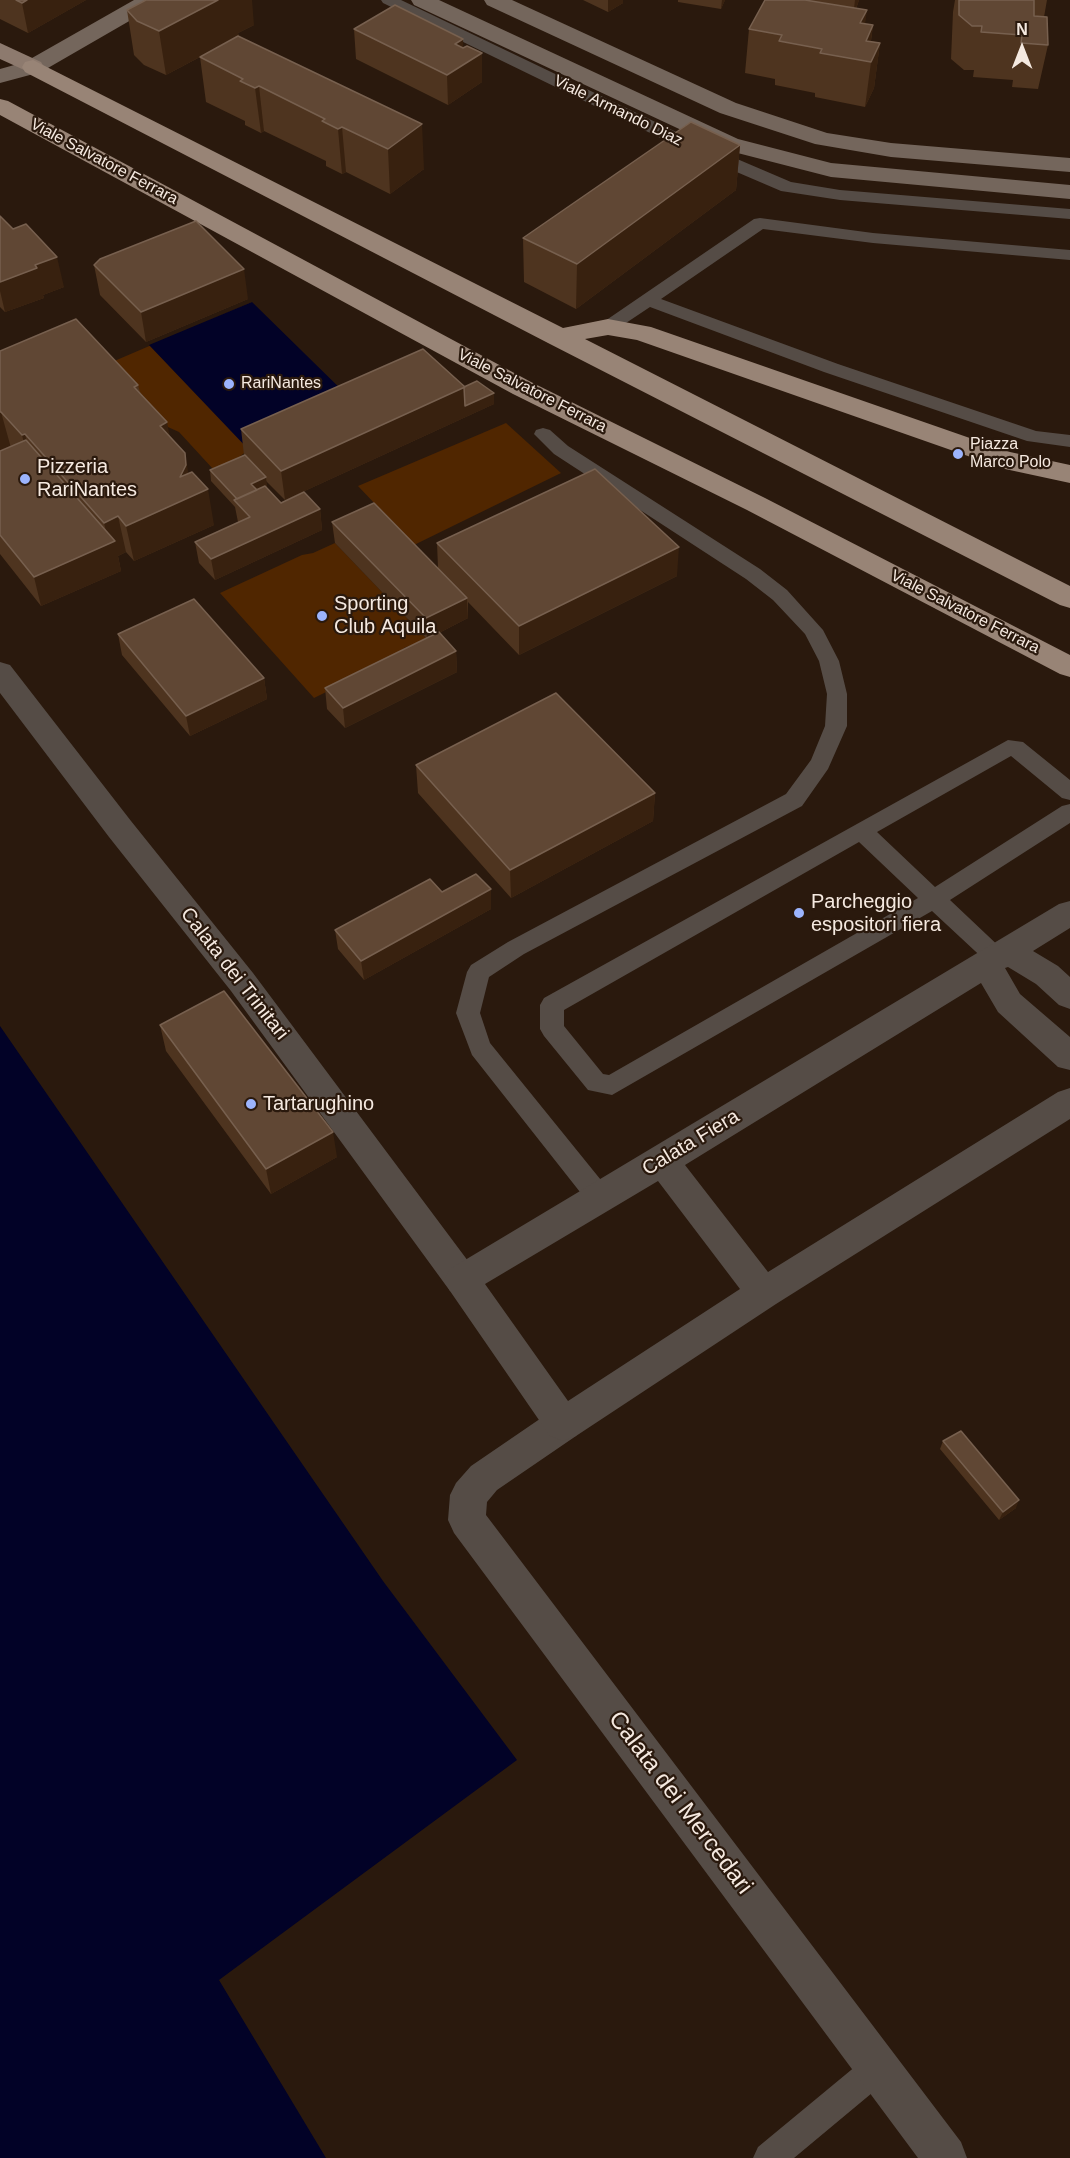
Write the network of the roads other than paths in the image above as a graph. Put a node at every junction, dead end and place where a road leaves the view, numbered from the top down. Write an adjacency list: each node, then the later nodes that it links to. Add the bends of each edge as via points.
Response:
1 (149, 0): 6 (main road)
2 (389, 0): 11 (lane, Viale Armando Diaz, via 689,145 787,187)
3 (422, 0): 10 (main road, Viale Armando Diaz, via 730,144 831,170)
4 (495, 0): 9 (main road, via 728,108 823,139 891,150)
5 (0, 50): 6 (main road)
6 (33, 67): 7 (main road); 15 (highway)
7 (0, 76)
8 (0, 106): 20 (highway, Viale Salvatore Ferrara, via 522,388)
9 (1070, 165)
10 (1070, 192)
11 (1070, 214)
12 (1070, 255): 13 (lane, via 760,224)
13 (648, 300): 14 (lane); 17 (lane, via 1034,437)
14 (608, 327): 15 (highway); 18 (highway, via 642,333 1005,460)
15 (557, 337): 19 (highway)
16 (543, 434): 32 (lane, via 561,450 753,574 780,596 813,630 829,661 837,694 836,726 820,763 794,800 516,948 479,972 468,1013 480,1048)
17 (1070, 441)
18 (1070, 474)
19 (1070, 598)
20 (1070, 667)
21 (0, 672): 33 (street, Calata dei Trinitari, via 242,982)
22 (1070, 792): 24 (lane, via 1015,748 1008,748)
23 (1070, 812): 25 (lane)
24 (861, 831): 25 (lane); 25 (lane, via 552,1005 552,1029 596,1083 612,1085)
25 (934, 899): 27 (lane)
26 (1070, 913): 27 (street, Calata Fiera)
27 (997, 958): 28 (street, via 1047,975); 29 (street, via 1009,1003); 31 (street, Calata Fiera)
28 (1070, 996)
29 (1070, 1057)
30 (1070, 1102): 34 (street)
31 (662, 1161): 32 (street, Calata Fiera); 34 (street)
32 (600, 1198): 33 (street, Calata Fiera)
33 (462, 1280): 35 (street)
34 (764, 1293): 35 (street)
35 (563, 1424): 36 (street, Calata dei Mercedari, via 484,1478 468,1496 466,1520)
36 (879, 2067): 37 (lane); 38 (street, Calata dei Mercedari)
37 (769, 2158)
38 (945, 2158)

